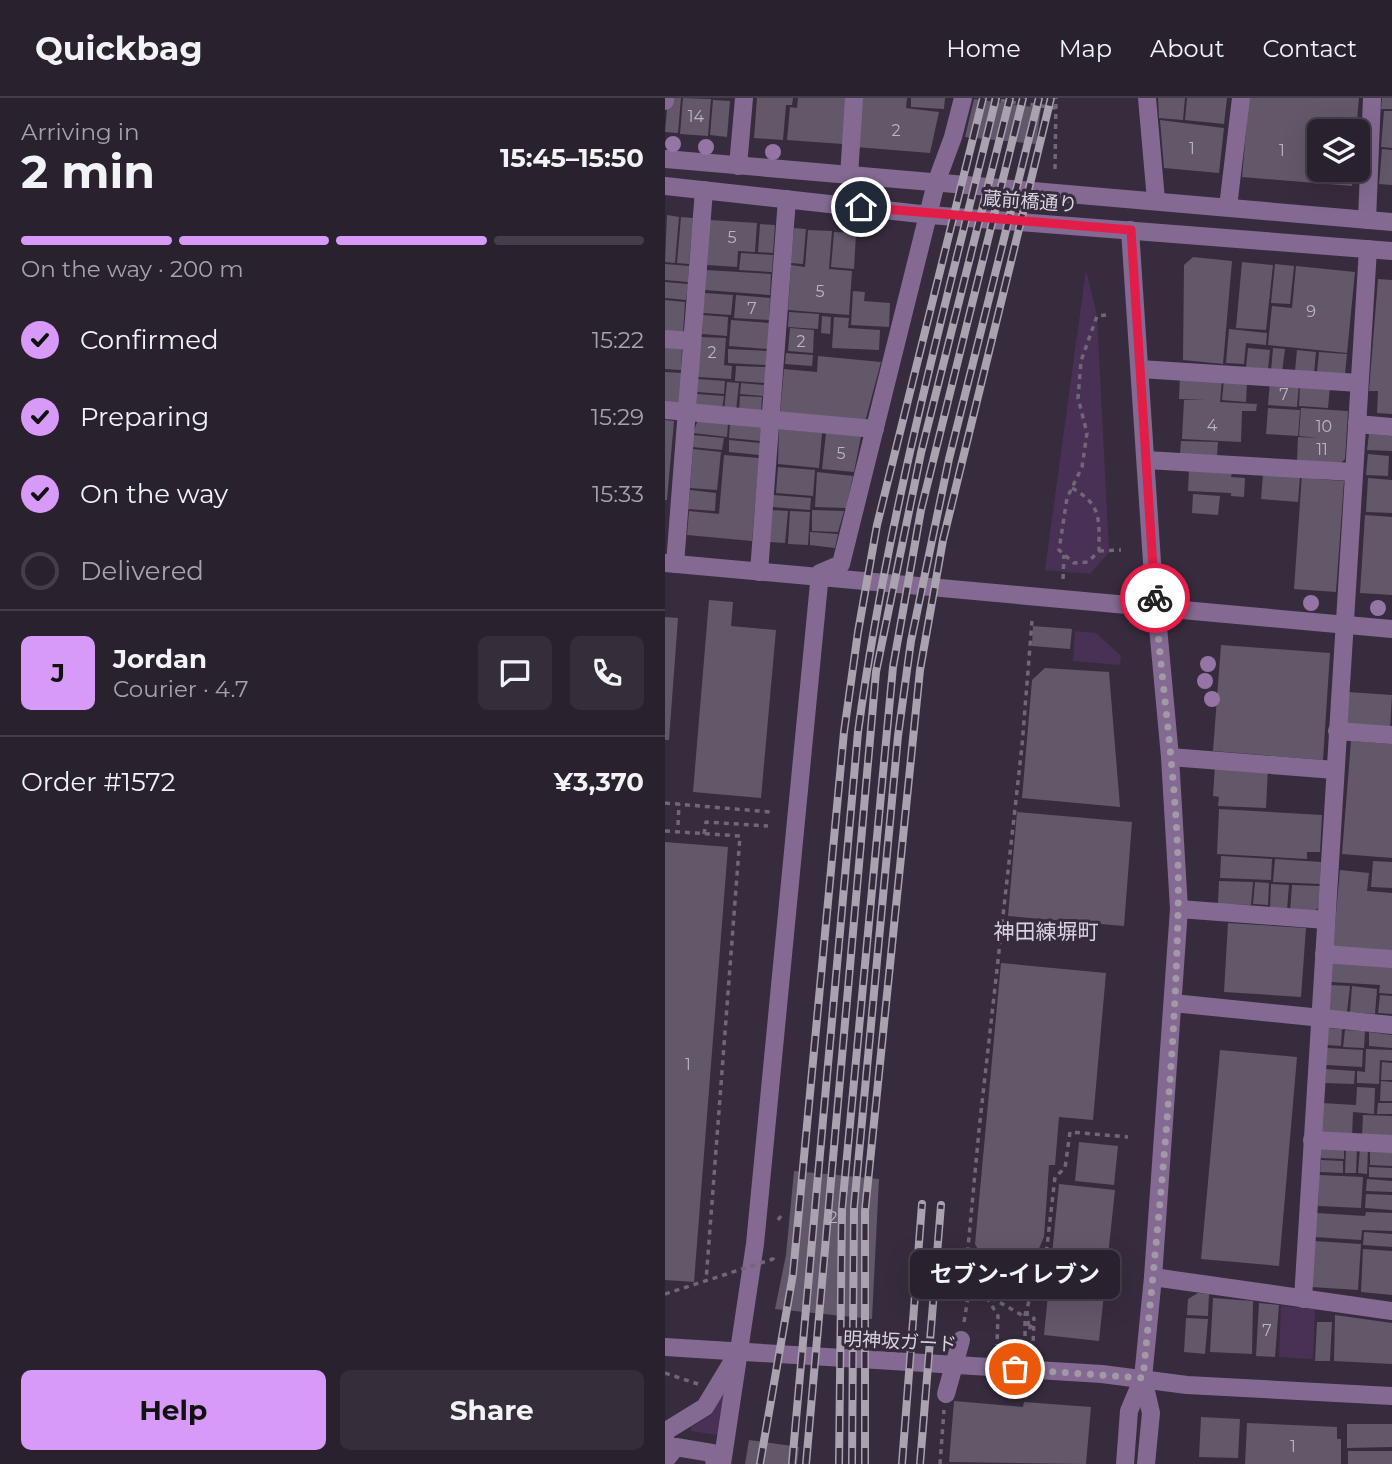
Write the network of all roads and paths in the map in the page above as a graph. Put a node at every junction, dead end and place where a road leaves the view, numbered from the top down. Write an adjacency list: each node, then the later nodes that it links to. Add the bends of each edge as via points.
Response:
1 (744, 98): 11 (street)
2 (854, 98): 13 (street)
3 (963, 98): 14 (street)
4 (980, 98): 9 (path)
5 (1056, 98): 9 (path)
6 (1147, 98): 18 (street)
7 (1241, 98): 19 (street)
8 (1372, 98): 21 (street)
9 (1056, 108): 12 (path)
10 (665, 159): 11 (street, 蔵前橋通り)
11 (738, 166): 13 (street, 蔵前橋通り)
12 (1055, 169)
13 (849, 176): 14 (street, 蔵前橋通り)
14 (936, 183): 18 (street, 蔵前橋通り); 20 (street)
15 (665, 186): 16 (street, 蔵前橋通り)
16 (704, 190): 17 (street, 蔵前橋通り); 28 (street)
17 (787, 199): 20 (street, 蔵前橋通り); 33 (street)
18 (1156, 200): 19 (street, 蔵前橋通り)
19 (1228, 207): 21 (street, 蔵前橋通り)
20 (930, 215): 23 (street, 蔵前橋通り); 36 (street)
21 (1367, 220): 22 (street, 蔵前橋通り)
22 (1392, 222)
23 (1131, 230): 24 (street, 蔵前橋通り); 29 (street)
24 (1368, 249): 25 (street, 蔵前橋通り); 30 (street)
25 (1392, 251)
26 (1106, 315): 39 (path, via 1097,316 1081,361 1078,398 1087,433 1082,467)
27 (665, 338): 28 (street)
28 (692, 341): 32 (street)
29 (1140, 369): 30 (street); 37 (street)
30 (1359, 383): 34 (street)
31 (665, 410): 32 (street)
32 (687, 412): 33 (street); 43 (street)
33 (770, 419): 36 (street); 44 (street)
34 (1357, 425): 35 (street); 38 (street)
35 (1392, 427)
36 (875, 429): 45 (street, via 841,564 824,569)
37 (1146, 460): 38 (street); 47 (street)
38 (1353, 472): 49 (street)
39 (1072, 488): 41 (path, via 1090,498 1099,518); 42 (path, via 1059,550)
40 (1121, 550): 41 (path)
41 (1099, 551): 42 (path, via 1088,562 1074,563)
42 (1065, 555): 46 (path)
43 (670, 564): 44 (street)
44 (759, 572): 45 (street)
45 (819, 578): 47 (street); 88 (street, via 755,1244)
46 (1063, 581)
47 (1155, 607): 49 (street); 53 (street)
48 (1032, 621): 72 (path)
49 (1343, 624): 50 (street); 51 (street)
50 (1392, 629)
51 (1337, 731): 52 (street); 54 (street)
52 (1392, 735)
53 (1170, 757): 54 (street); 62 (street)
54 (1335, 770): 63 (street)
55 (665, 803): 56 (path)
56 (680, 804): 57 (path); 58 (path)
57 (770, 812)
58 (678, 825)
59 (768, 826): 61 (path, via 706,822)
60 (665, 831): 61 (path)
61 (704, 834): 76 (path, via 740,836)
62 (1178, 909): 63 (street); 66 (street)
63 (1326, 920): 64 (street)
64 (1324, 954): 65 (street); 67 (street)
65 (1392, 959)
66 (1173, 1003): 67 (street); 75 (street)
67 (1320, 1018): 68 (street); 70 (street)
68 (1392, 1025)
69 (1128, 1137): 74 (path, via 1070,1132 1065,1168 1055,1177 1046,1255)
70 (1312, 1140): 71 (street); 80 (street)
71 (1392, 1144)
72 (968, 1248): 77 (path); 79 (path)
73 (774, 1253): 76 (path, bridge, via 773,1259)
74 (1037, 1274): 79 (path); 82 (path)
75 (1153, 1277): 80 (street); 90 (street)
76 (706, 1281): 78 (path, bridge)
77 (969, 1291): 79 (path); 83 (path)
78 (665, 1294)
79 (985, 1294): 82 (path); 84 (path, via 998,1316)
80 (1303, 1299): 81 (street)
81 (1392, 1311)
82 (1025, 1315): 85 (path); 86 (path, via 1029,1329 1034,1318)
83 (961, 1340): 92 (street, bridge)
84 (997, 1345)
85 (1025, 1346)
86 (1033, 1346)
87 (665, 1347): 88 (street, 明神坂ガード)
88 (737, 1353): 90 (street, 明神坂ガード); 94 (street, via 705,1407 666,1431); 97 (street)
89 (665, 1373): 91 (path)
90 (1143, 1378): 93 (street, 明神坂ガード, via 1187,1385); 99 (street, via 1129,1411); 100 (street, via 1151,1413)
91 (704, 1386)
92 (946, 1394): 98 (path)
93 (1392, 1396)
94 (665, 1438)
95 (665, 1461): 96 (street, via 676,1447 712,1453)
96 (715, 1464)
97 (722, 1464)
98 (940, 1464)
99 (1125, 1464)
100 (1146, 1464)

